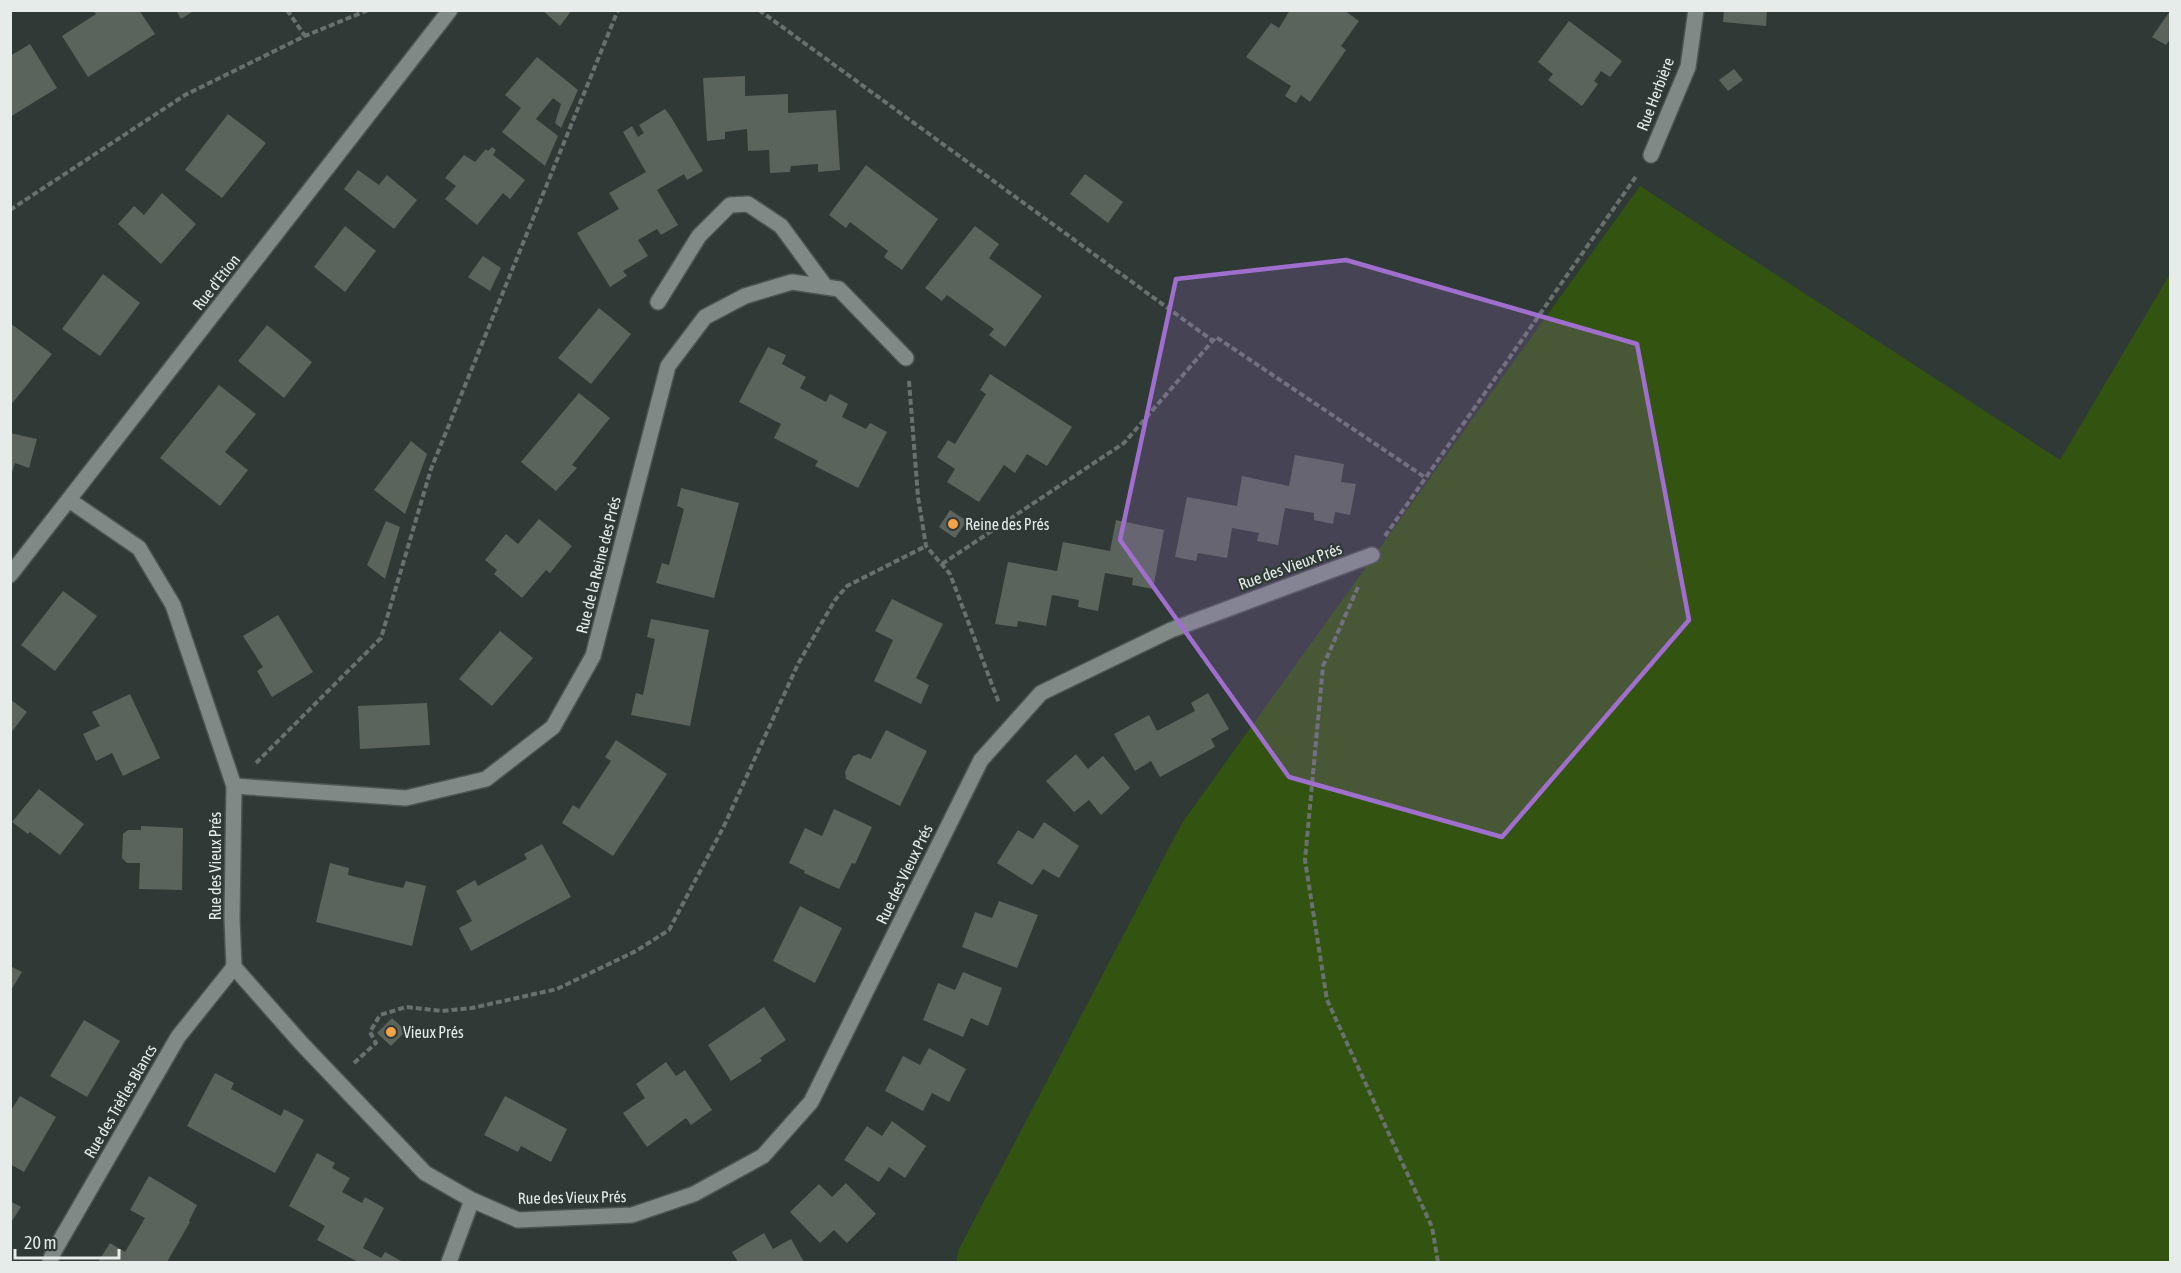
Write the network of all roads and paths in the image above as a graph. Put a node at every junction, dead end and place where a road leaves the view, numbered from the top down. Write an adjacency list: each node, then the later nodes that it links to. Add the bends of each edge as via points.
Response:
1 (287, 10): 7 (path)
2 (368, 10): 7 (path)
3 (450, 10): 15 (street, Rue d'Etion)
4 (618, 10): 21 (path, via 431,469 381,638)
5 (759, 10): 12 (path)
6 (1696, 10): 8 (street, Rue Herbière, via 1688,67)
7 (305, 36): 9 (path, via 185,95)
8 (1651, 155): 14 (path)
9 (10, 210)
10 (825, 286): 11 (street, via 781,226 748,204 729,205 699,236); 13 (street, Rue de la Reine des Prés, via 839,289); 21 (street, Rue de la Reine des Prés, via 792,282 745,296 705,317 668,366 593,656 553,727 486,779 406,798)
11 (658, 302)
12 (1213, 341): 14 (path, via 1216,337); 18 (path, via 1124,443)
13 (906, 358): 16 (path)
14 (1426, 478): 17 (path)
15 (69, 500): 19 (street, Rue d'Etion); 21 (street, Rue des Vieux Prés, via 139,548 173,605)
16 (926, 546): 18 (path); 23 (path, via 847,586 835,600 798,664 724,826 669,930 636,951 557,989 472,1008 442,1011 406,1007 380,1015 370,1032 376,1043)
17 (1372, 555): 20 (street, Rue des Vieux Prés, via 1171,630 1041,693); 27 (path, via 1323,666 1305,860 1327,1000 1432,1227)
18 (942, 564): 20 (path, via 950,574)
19 (10, 574)
20 (1009, 729): 24 (street, Rue des Vieux Prés, via 981,760 811,1102 763,1156 694,1194 632,1215 518,1220)
21 (234, 786): 22 (street, Rue des Vieux Prés)
22 (234, 967): 23 (street, Rue des Vieux Prés); 25 (street, Rue des Trèfles Blancs, via 178,1037)
23 (336, 1079): 24 (street, Rue des Vieux Prés, via 425,1173)
24 (472, 1200): 26 (street)
25 (50, 1263)
26 (449, 1263)
27 (1438, 1263)

